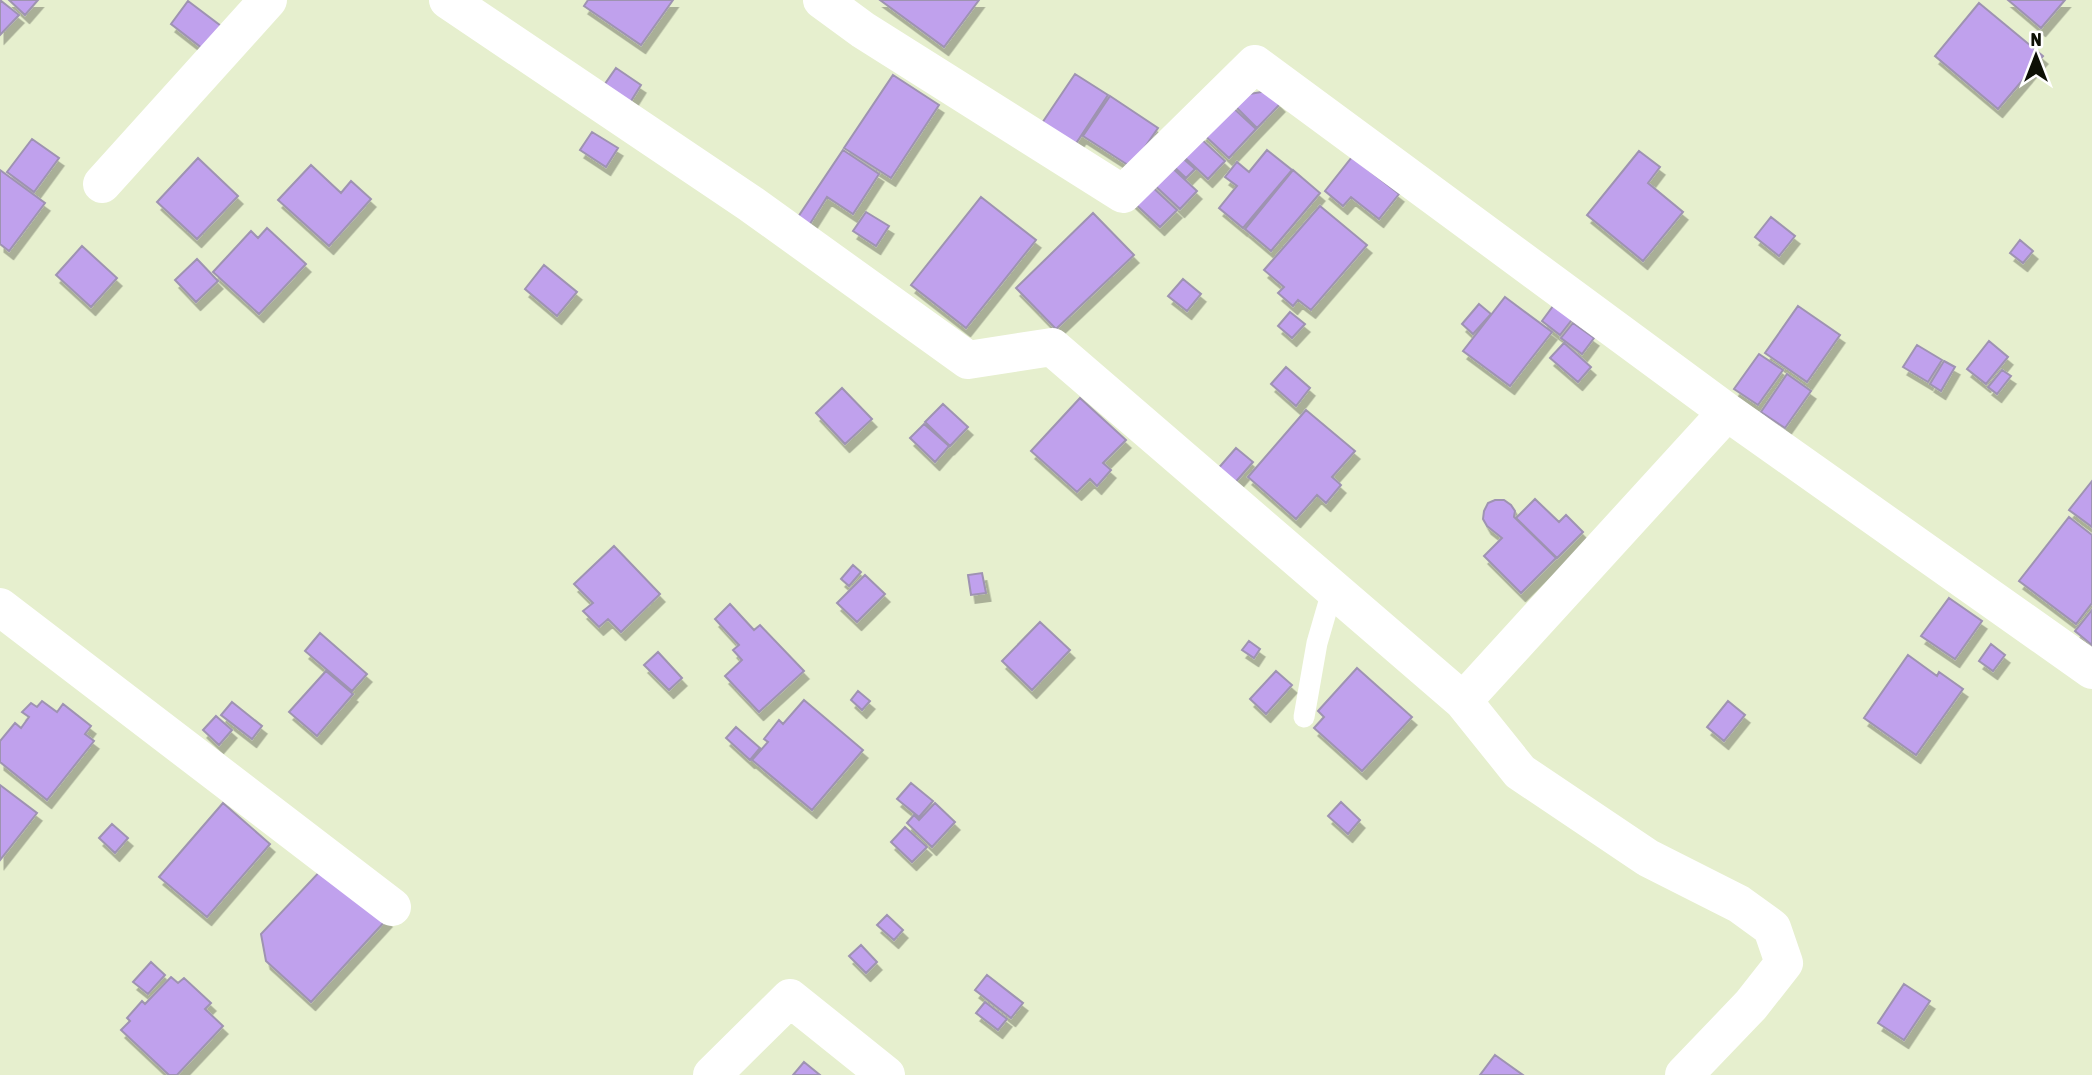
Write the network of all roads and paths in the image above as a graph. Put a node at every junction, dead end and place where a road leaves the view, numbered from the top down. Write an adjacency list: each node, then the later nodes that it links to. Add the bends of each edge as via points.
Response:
1 (268, 0): 4 (street)
2 (448, 0): 6 (street, via 751,204 968,360 1052,347)
3 (822, 0): 5 (street, via 1123,194 1255,64)
4 (102, 184)
5 (1727, 412): 8 (street); 9 (street)
6 (1334, 588): 9 (street); 10 (lane, via 1317,643)
7 (0, 607): 11 (street)
8 (2092, 670)
9 (1463, 701): 14 (street, via 1520,772 1648,858 1739,904 1772,928 1784,963)
10 (1304, 717)
11 (392, 907)
12 (712, 1075): 13 (street, via 790,998)
13 (886, 1075)
14 (1684, 1075)

